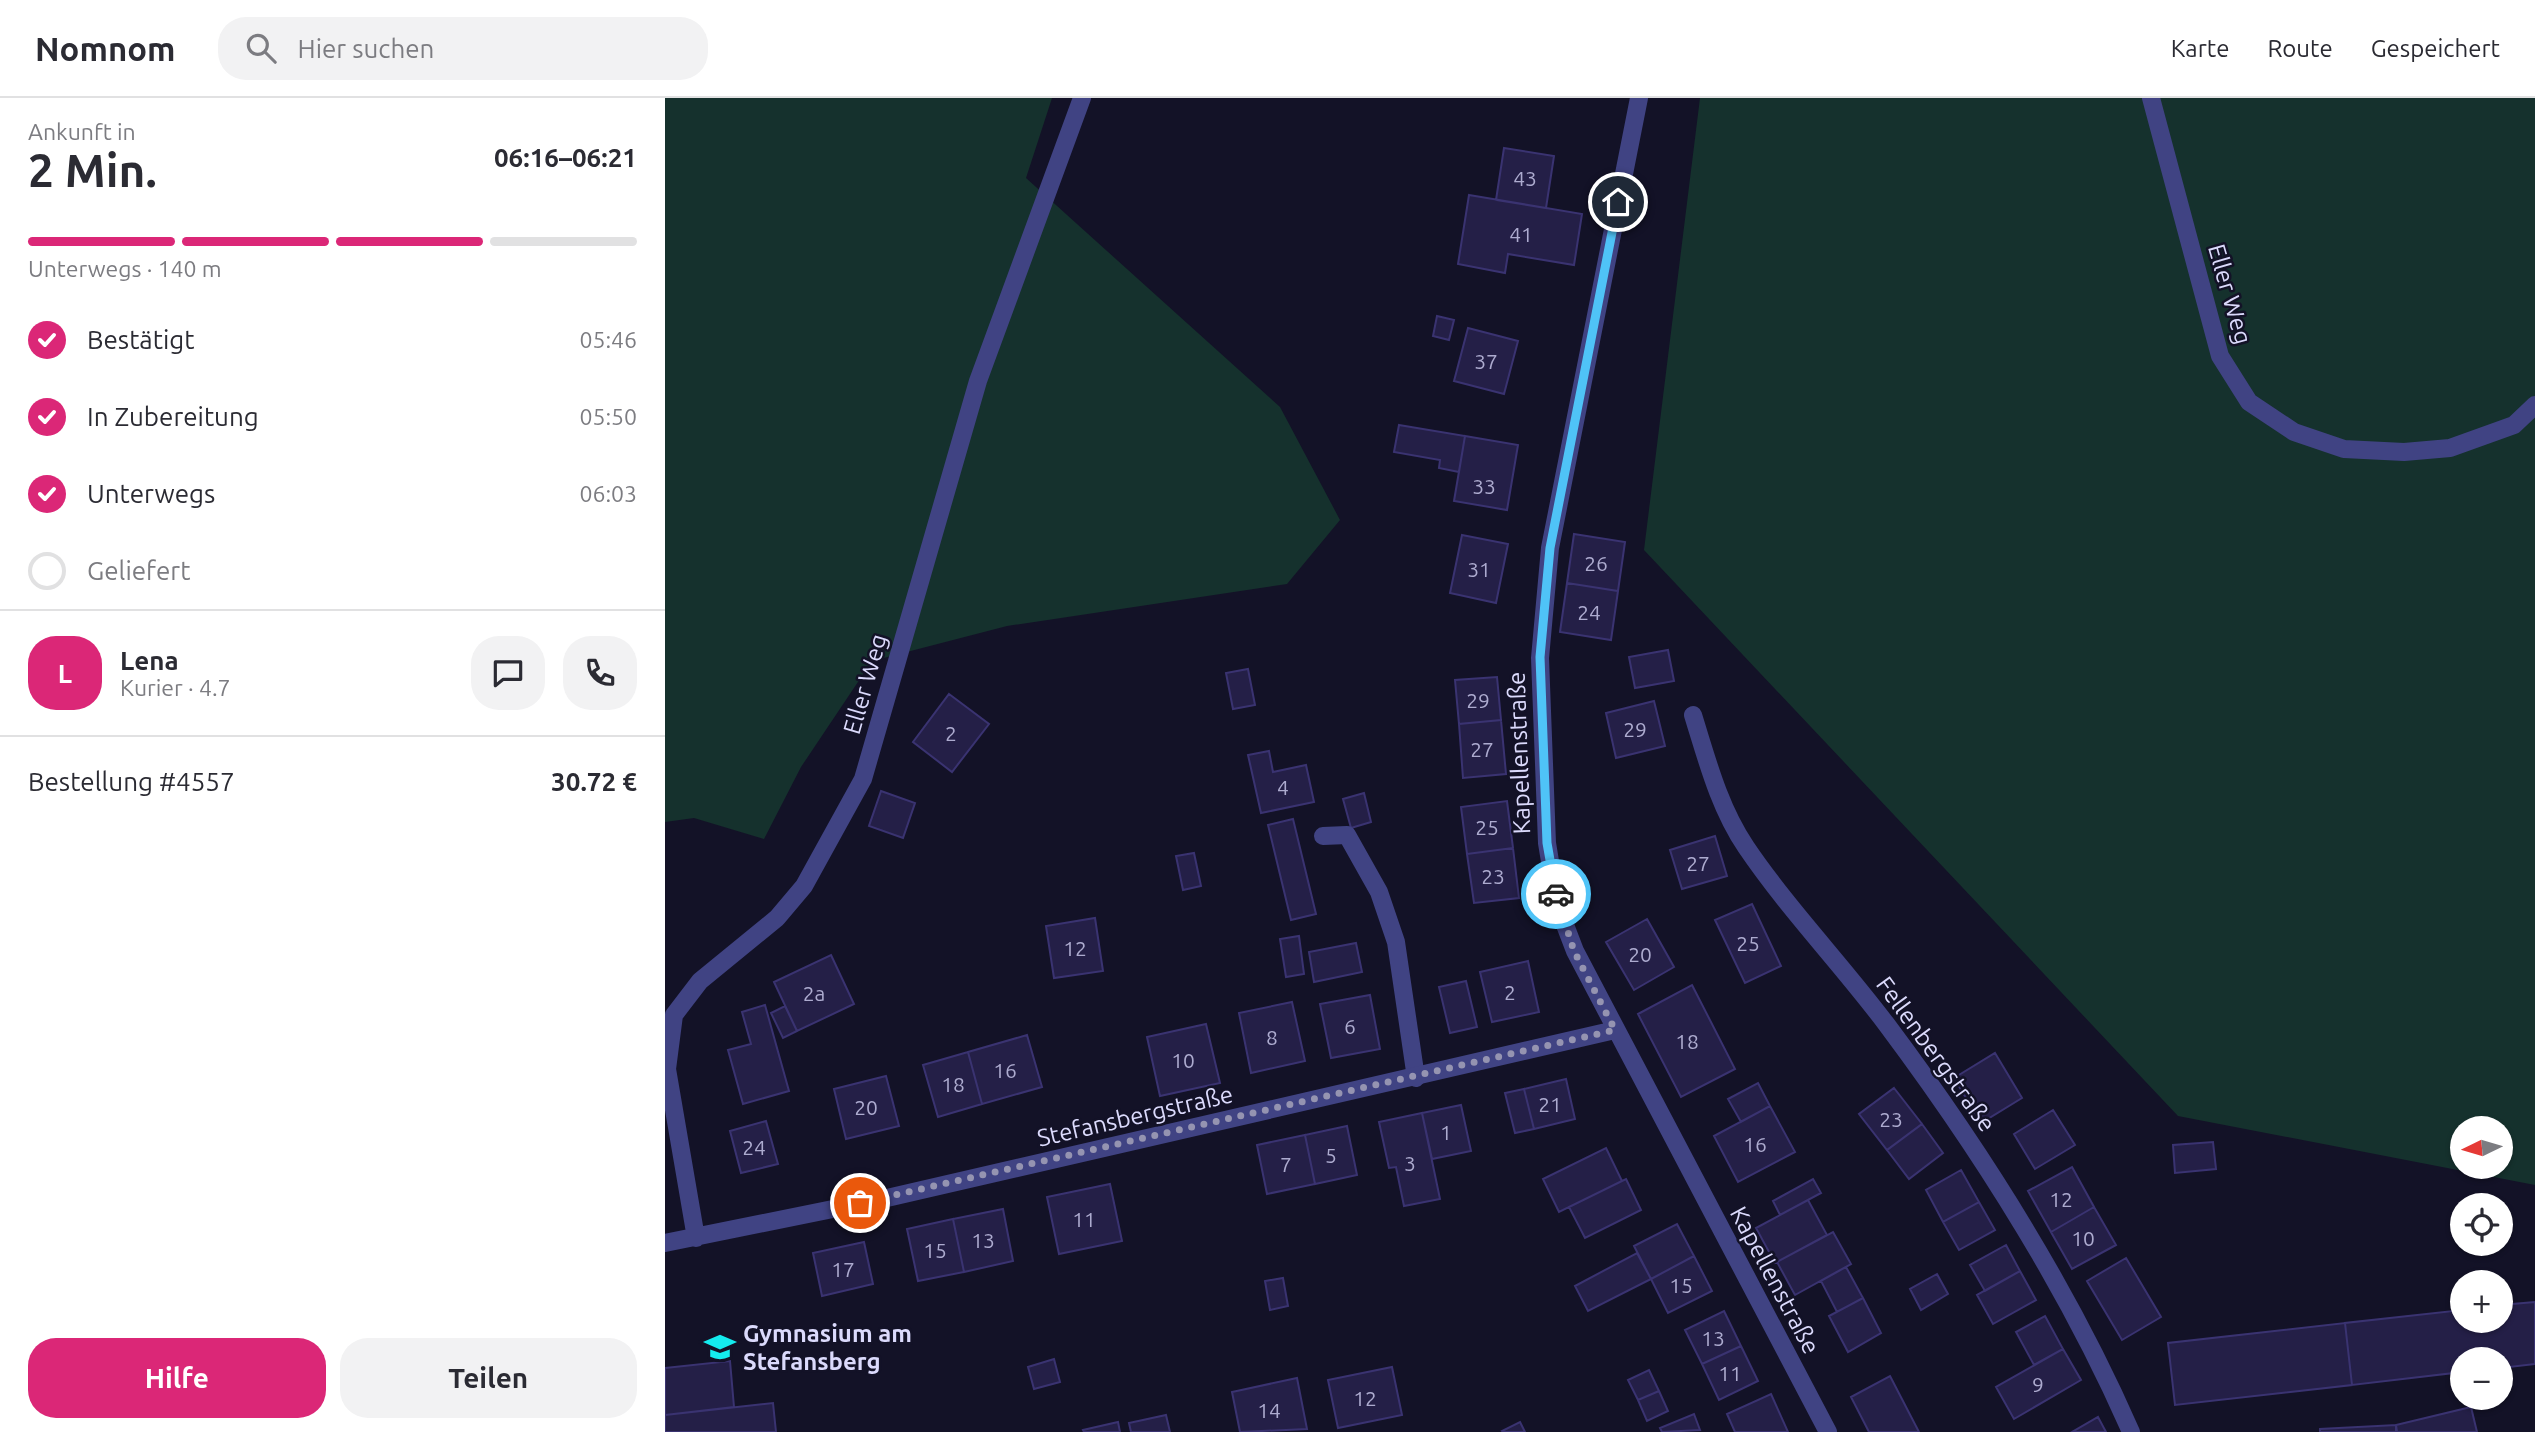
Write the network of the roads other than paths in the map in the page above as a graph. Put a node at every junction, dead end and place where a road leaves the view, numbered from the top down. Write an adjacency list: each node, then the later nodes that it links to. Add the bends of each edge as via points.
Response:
1 (1082, 98): 9 (street, Eller Weg, via 978,381 863,779 804,886 776,918 700,981 674,1015 667,1069)
2 (1639, 98): 7 (street, Kapellenstraße, via 1550,548 1540,657 1547,843 1557,904 1574,951)
3 (2151, 98): 4 (street, Eller Weg, via 2221,356 2249,402 2294,432 2344,449 2404,452 2450,448 2514,425)
4 (2535, 405)
5 (1693, 715): 12 (street, Fellenbergstraße, via 1716,789 1745,846 1887,1025 1973,1144 2036,1244)
6 (1323, 836): 8 (street, via 1347,835 1379,892 1396,942)
7 (1615, 1030): 8 (street, Stefansbergstraße); 11 (street, Kapellenstraße)
8 (1416, 1078): 9 (street, Stefansbergstraße)
9 (696, 1238): 10 (street, Stefansbergstraße)
10 (665, 1243)
11 (1828, 1432)
12 (2131, 1432)

